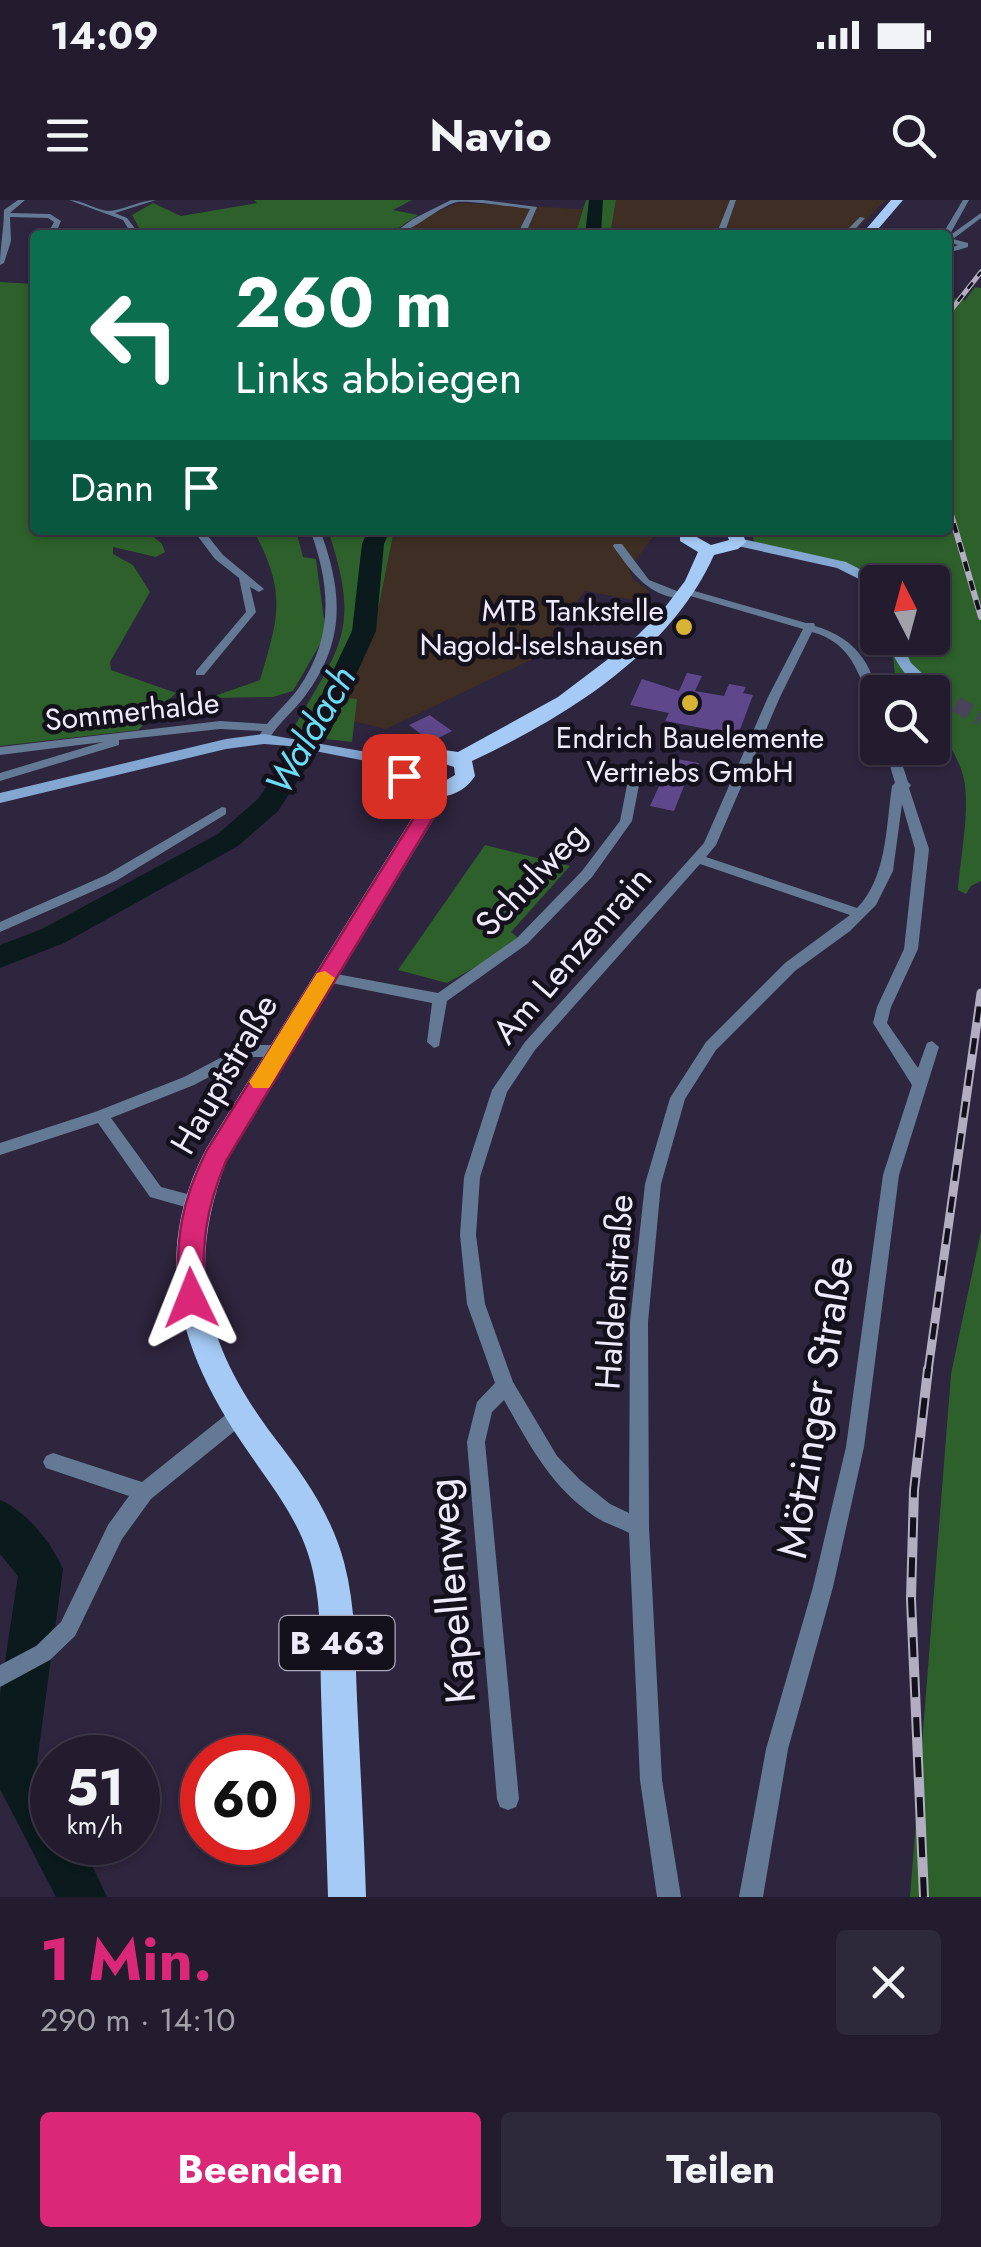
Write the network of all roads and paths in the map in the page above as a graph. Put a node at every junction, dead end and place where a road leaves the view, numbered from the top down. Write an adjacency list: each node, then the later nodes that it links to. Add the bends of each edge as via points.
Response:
1 (22, 200): 8 (street)
2 (72, 200): 9 (street)
3 (154, 200): 9 (street)
4 (459, 200): 15 (street); 16 (street, via 534,207)
5 (733, 200): 17 (street)
6 (897, 200): 19 (main road)
7 (966, 200): 20 (street)
8 (5, 211): 12 (street); 13 (street, via 50,216 58,221)
9 (112, 212): 14 (street)
10 (981, 215): 21 (street)
11 (862, 218): 18 (street)
12 (3, 226): 24 (street, via 8,241)
13 (54, 230)
14 (133, 230)
15 (402, 230)
16 (524, 230)
17 (722, 230)
18 (851, 230)
19 (871, 230)
20 (951, 230)
21 (952, 235)
22 (952, 240): 23 (street, via 965,245)
23 (952, 250)
24 (1, 259)
25 (202, 535): 32 (street)
26 (316, 535): 40 (street, via 333,584 332,636 312,678)
27 (688, 535): 30 (main road)
28 (736, 536): 30 (main road, via 724,549); 31 (main road)
29 (618, 546): 34 (street, via 645,582)
30 (708, 550): 34 (main road)
31 (860, 571)
32 (243, 580): 33 (street); 37 (street, via 251,612)
33 (258, 589)
34 (685, 594): 35 (street); 43 (main road, via 617,664)
35 (810, 625): 38 (street, via 846,644); 52 (street, Am Lenzenrain)
36 (899, 655): 39 (main road)
37 (200, 672)
38 (866, 675)
39 (914, 675)
40 (267, 733): 41 (street, Sommerhalde, via 220,725); 44 (main road); 50 (main road)
41 (121, 735): 42 (street, Sommerhalde); 46 (street, via 114,744)
42 (0, 751)
43 (458, 760): 44 (main road, via 431,754); 49 (main road, via 466,770 461,782)
44 (407, 764): 49 (main road, via 408,782)
45 (897, 765): 48 (street)
46 (0, 778)
47 (634, 780): 56 (street, Schulweg, via 626,821 588,873 522,941)
48 (904, 785): 53 (street, Haldenstraße, via 895,796 886,871); 60 (street, via 922,848 917,914 912,949 880,1023)
49 (433, 792): 55 (main road, Hauptstraße / B 463, via 430,808)
50 (0, 798)
51 (222, 811): 54 (street, via 111,878)
52 (700, 860): 53 (street); 64 (street, Am Lenzenrain, via 555,1016 500,1090 472,1177 468,1235 476,1304)
53 (860, 914): 68 (street, Haldenstraße, via 754,1000 711,1046 678,1098 653,1184 639,1322)
54 (0, 927)
55 (326, 976): 56 (street); 59 (main road, Hauptstraße / B 463)
56 (440, 998): 57 (street)
57 (434, 1042)
58 (932, 1047): 60 (street, Mötzinger Straße)
59 (279, 1051): 61 (street, via 245,1050); 63 (main road, Hauptstraße / B 463)
60 (920, 1084): 73 (street, Mötzinger Straße, via 891,1174 855,1447 776,1748)
61 (101, 1116): 62 (street); 63 (street, via 156,1192)
62 (0, 1150)
63 (196, 1202): 65 (main road, Hauptstraße / B 463, via 191,1298 201,1344)
64 (505, 1385): 68 (street, Am Lenzenrain, via 550,1462 573,1487); 70 (street, Kapellenweg, via 484,1408 476,1442)
65 (240, 1415): 67 (street); 71 (main road, B 463, via 304,1498 326,1557 336,1614)
66 (53, 1462): 67 (street)
67 (144, 1492): 69 (street, via 115,1532 68,1628 43,1653)
68 (639, 1527): 72 (street, Haldenstraße, via 651,1780)
69 (0, 1676)
70 (508, 1799)
71 (348, 1897)
72 (669, 1897)
73 (751, 1897)

